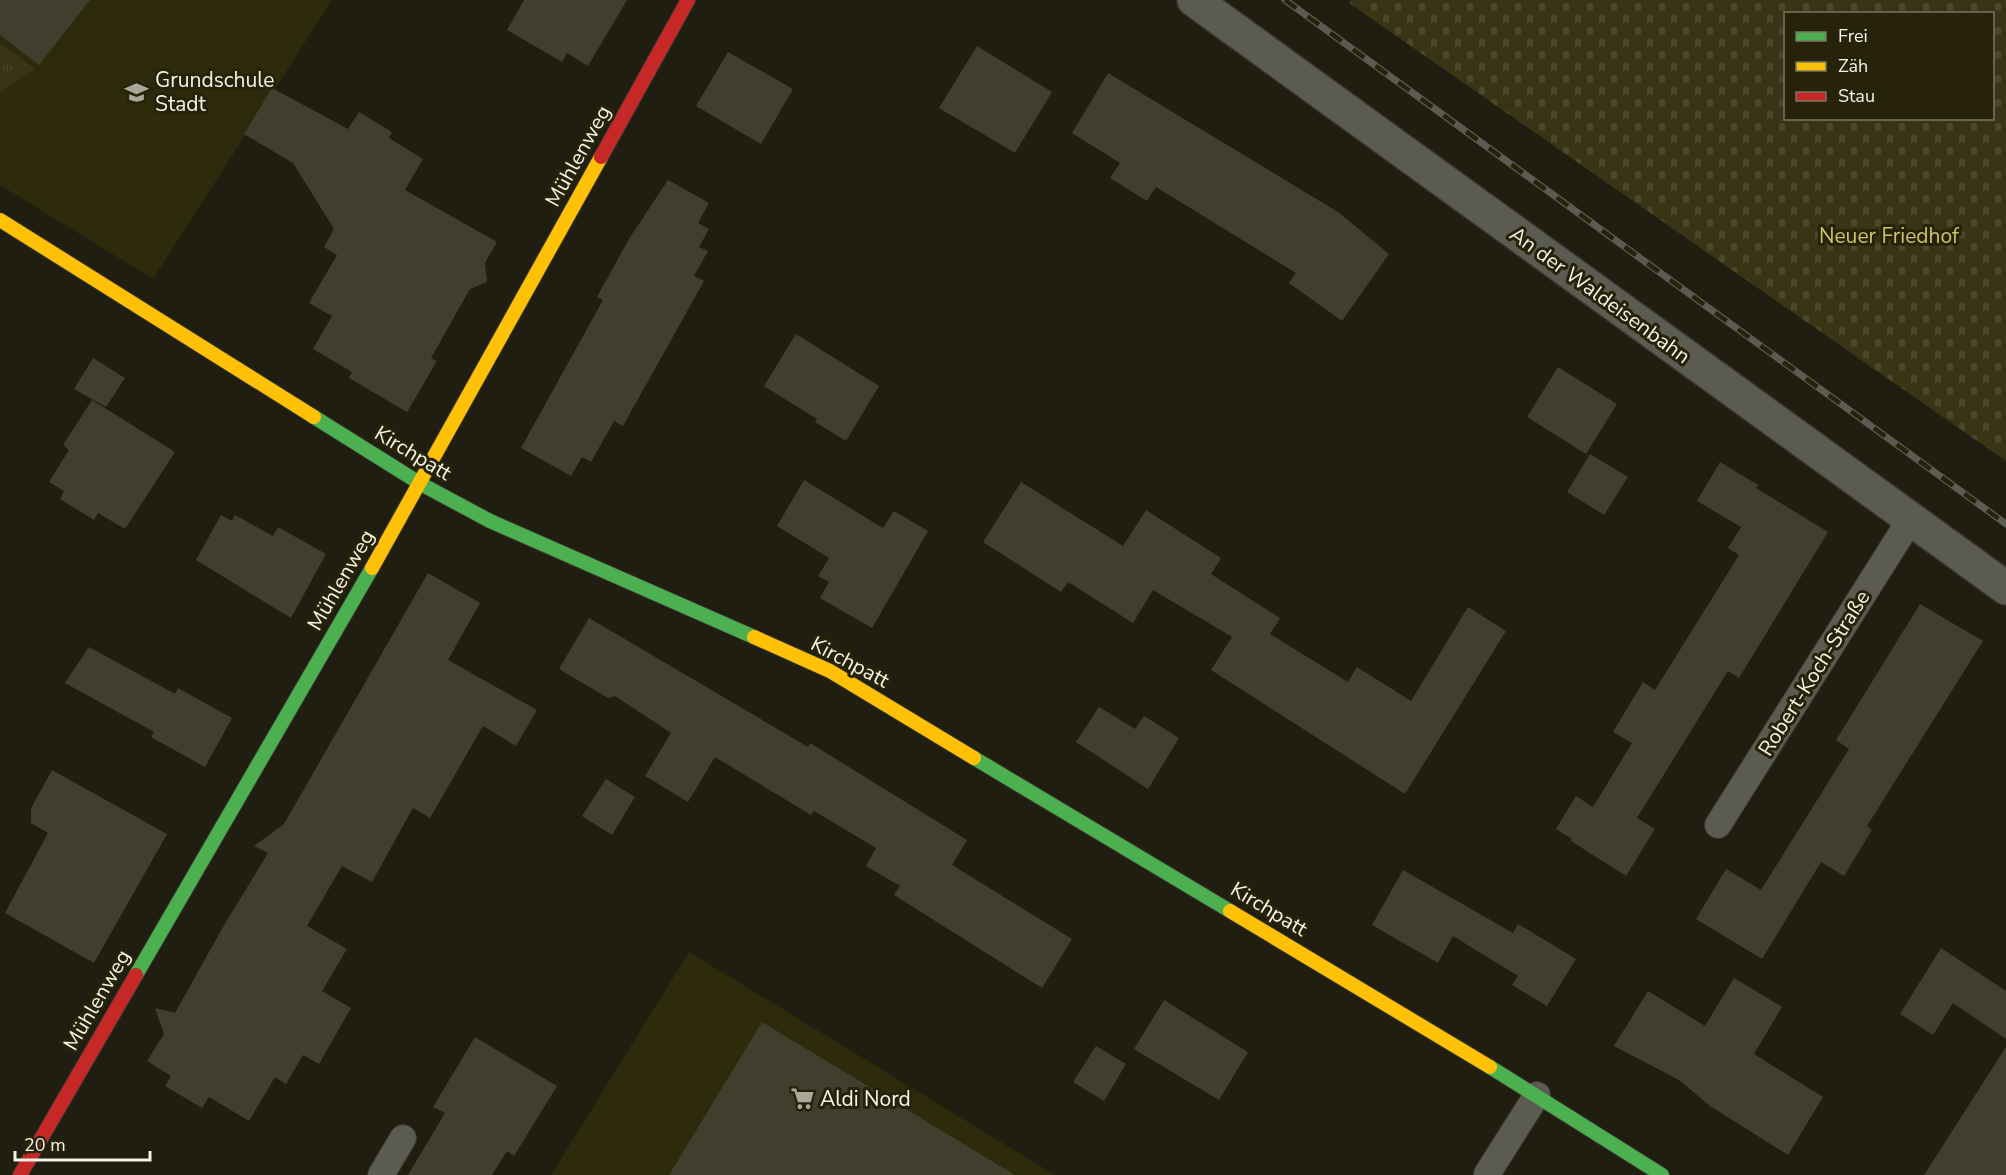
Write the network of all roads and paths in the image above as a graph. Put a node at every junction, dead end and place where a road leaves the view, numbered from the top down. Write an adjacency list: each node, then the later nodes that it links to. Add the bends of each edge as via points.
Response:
1 (688, 0): 4 (street, Mühlenweg)
2 (1194, 0): 5 (street, An der Waldeisenbahn)
3 (0, 220): 4 (street, Kirchpatt)
4 (421, 484): 8 (street, Kirchpatt, via 490,521 830,671); 10 (street, Mühlenweg)
5 (1910, 520): 6 (street, An der Waldeisenbahn); 7 (lane, Robert-Koch-Straße)
6 (2006, 588)
7 (1718, 825)
8 (1537, 1095): 12 (lane); 13 (street, Kirchpatt)
9 (403, 1138): 11 (lane)
10 (20, 1175)
11 (381, 1175)
12 (1489, 1175)
13 (1662, 1175)

